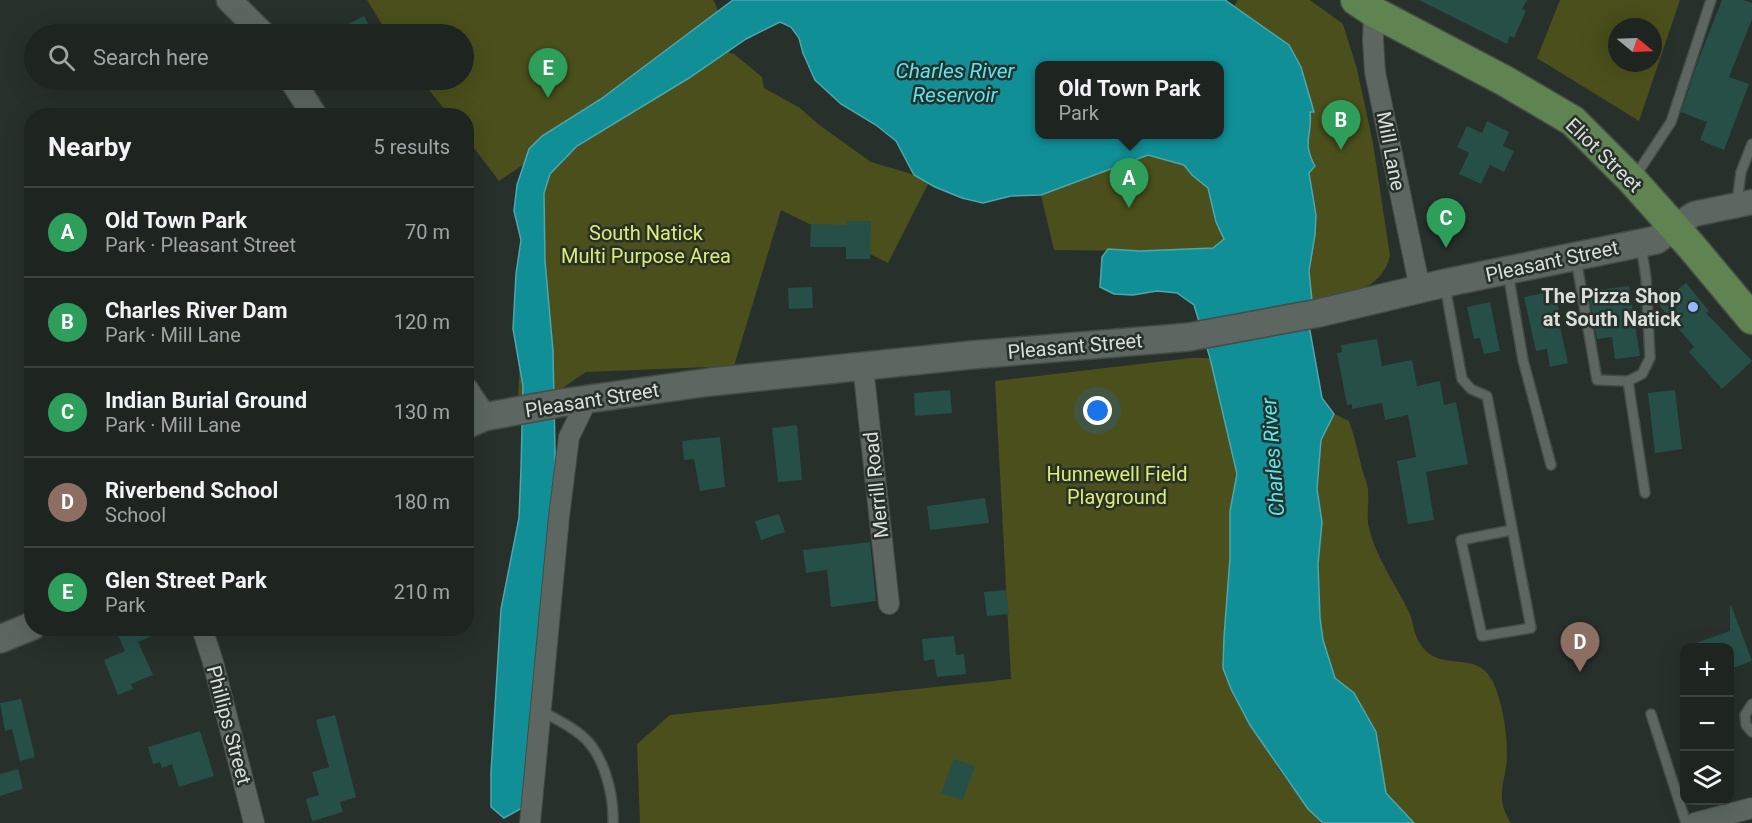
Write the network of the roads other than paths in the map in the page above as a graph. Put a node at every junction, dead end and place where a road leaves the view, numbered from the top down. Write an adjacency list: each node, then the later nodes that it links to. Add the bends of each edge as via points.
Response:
1 (229, 0): 4 (street)
2 (1711, 0): 8 (lane, via 1671,122)
3 (1369, 6): 8 (main road, Eliot Street, via 1573,121); 14 (street, Mill Lane, via 1375,72)
4 (253, 24)
5 (298, 90): 6 (street)
6 (310, 108)
7 (1752, 144): 9 (lane, via 1741,172)
8 (1632, 180): 10 (main road, Eliot Street)
9 (1744, 204): 10 (street, via 1694,214)
10 (1674, 227): 11 (main road, Pleasant Street, via 1660,238); 15 (main road, Eliot Street)
11 (1641, 243): 12 (main road, Pleasant Street); 17 (lane, via 1650,358 1642,374)
12 (1576, 257): 13 (main road, Pleasant Street); 17 (lane, via 1597,380)
13 (1508, 271): 14 (main road, Pleasant Street); 20 (lane, via 1523,360)
14 (1432, 286): 16 (main road, Pleasant Street, via 1319,313 1189,337); 22 (lane, via 1462,379 1471,389 1487,396)
15 (1752, 319)
16 (863, 366): 18 (main road, Pleasant Street); 23 (street, Merrill Road)
17 (1628, 381): 21 (lane)
18 (587, 400): 19 (main road, Pleasant Street); 28 (street, via 569,437)
19 (475, 421)
20 (1551, 465)
21 (1645, 493)
22 (1512, 530): 22 (lane, via 1531,628 1482,636 1461,540)
23 (889, 604)
24 (24, 629): 26 (main road)
25 (205, 636): 32 (street, Phillips Street)
26 (0, 639)
27 (1752, 704): 30 (lane, via 1745,715)
28 (541, 711): 33 (street); 34 (lane, via 581,735 599,755 614,806)
29 (1651, 714): 35 (lane)
30 (1752, 732)
31 (1752, 808): 36 (street)
32 (254, 823)
33 (530, 823)
34 (613, 823)
35 (1686, 823)
36 (1695, 823)

